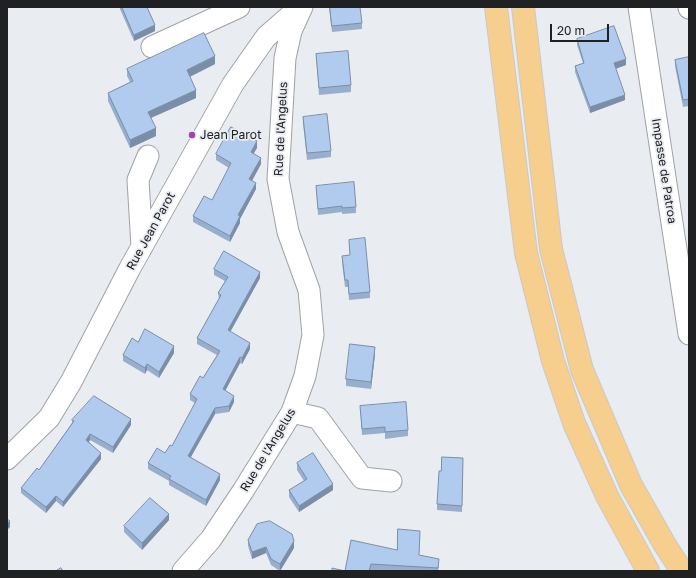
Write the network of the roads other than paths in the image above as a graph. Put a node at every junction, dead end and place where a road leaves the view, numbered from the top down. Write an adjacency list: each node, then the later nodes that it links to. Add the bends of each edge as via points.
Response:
1 (239, 7): 6 (street)
2 (301, 7): 8 (street, Rue Jean Parot, via 266,37 233,84); 10 (street, Rue de l'Angelus, via 291,31 285,58 278,179 288,232 309,290 313,335 305,376)
3 (496, 7): 14 (highway, via 526,254 553,361 574,423 604,490)
4 (523, 7): 15 (highway, via 551,249 582,370 631,485)
5 (639, 7): 9 (street, Impasse de Patroa)
6 (152, 47)
7 (148, 156): 8 (street, via 138,180)
8 (142, 247): 11 (street, Rue Jean Parot, via 71,382 49,418)
9 (689, 334)
10 (292, 412): 12 (street, via 318,418 362,478); 13 (street, Rue de l'Angelus, via 211,539)
11 (7, 459)
12 (391, 482)
13 (183, 571)
14 (648, 571)
15 (682, 571)

